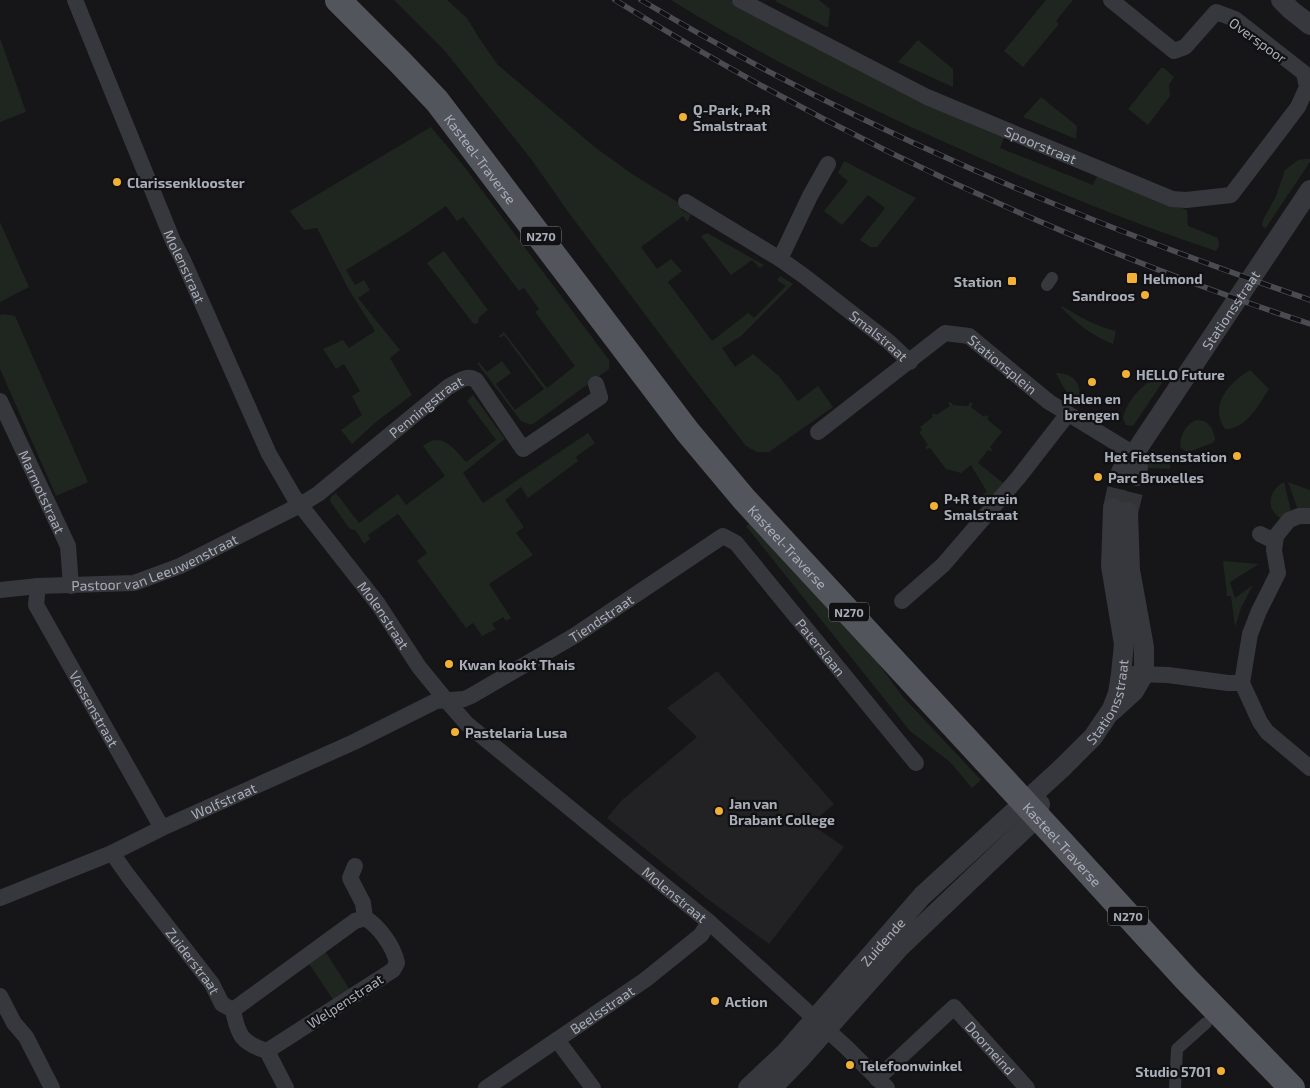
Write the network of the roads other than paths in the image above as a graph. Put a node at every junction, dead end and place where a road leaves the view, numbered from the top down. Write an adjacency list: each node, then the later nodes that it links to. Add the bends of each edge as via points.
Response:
1 (75, 0): 21 (street, Molenstraat, via 173,241 269,454)
2 (338, 0): 35 (main road, Kasteel-Traverse / N270, via 437,101 687,430 744,499)
3 (740, 0): 9 (street, Spoorstraat, via 926,97 1172,199 1230,195 1298,107)
4 (1110, 0): 9 (street, Overspoor, via 1174,51 1185,47 1216,12 1235,19 1304,73)
5 (1282, 0): 8 (street)
6 (1300, 0): 7 (street)
7 (1310, 8)
8 (1310, 25)
9 (1308, 87)
10 (828, 164): 13 (street)
11 (1310, 190): 19 (street, Stationsstraat)
12 (686, 202): 13 (street, Smalstraat)
13 (780, 259): 14 (street, Smalstraat, via 889,342)
14 (910, 362): 17 (street, Stationsplein, via 945,333 969,336); 18 (street, Smalstraat)
15 (596, 384): 21 (street, Penningstraat, via 600,397 523,449 476,380 465,377 448,387 322,491)
16 (0, 401): 25 (street, Marmotstraat, via 68,546)
17 (1067, 414): 19 (street, Stationsplein); 27 (street, via 967,538 943,565)
18 (818, 432)
19 (1134, 454): 20 (street, Stationsstraat, via 1129,458)
20 (1129, 474)
21 (300, 505): 25 (street, Pastoor van Leeuwenstraat, via 180,566 134,583); 31 (street, Molenstraat, via 378,604 419,667)
22 (1310, 516): 30 (street, via 1289,520 1267,538 1274,550 1278,573 1250,634)
23 (723, 536): 31 (street, Tiendstraat, via 574,636 471,696); 33 (street, Paterslaan, via 736,543)
24 (38, 586): 25 (street, Pastoor van Leeuwenstraat); 26 (street, Pastoor van Leeuwenstraat); 36 (street, Vossenstraat, via 36,605)
25 (71, 586)
26 (0, 590)
27 (902, 601)
28 (1121, 674): 29 (street); 29 (street, Stationsstraat, via 1124,644 1111,566 1120,510 1144,647); 32 (street, Stationsstraat, via 1118,693)
29 (1144, 674): 30 (street); 32 (street, via 1134,691)
30 (1242, 683): 34 (street, via 1260,722)
31 (446, 700): 36 (street, Wolfstraat, via 436,701 354,742); 41 (street, Molenstraat, via 467,724)
32 (1108, 714): 35 (street, Stationsstraat, via 1093,737 1043,785)
33 (916, 763)
34 (1310, 768)
35 (1031, 809): 45 (street, Zuidende, via 922,896); 57 (main road, Kasteel-Traverse / N270, via 1187,980)
36 (162, 828): 37 (street, Wolfstraat)
37 (112, 853): 39 (street, Wolfstraat); 43 (street, Zuiderstraat, via 212,984 222,1004)
38 (355, 866): 40 (street, Welpenstraat, via 350,878 363,903)
39 (0, 898)
40 (365, 918): 43 (street, via 354,921); 47 (street, Welpenstraat, via 374,923 395,955 397,963 393,970)
41 (709, 922): 45 (street, Molenstraat); 46 (street, Beelsstraat, via 701,935 645,980)
42 (0, 996): 49 (street)
43 (233, 1010): 47 (street, Zuiderstraat, via 243,1040)
44 (1206, 1023): 56 (street, via 1177,1049)
45 (821, 1024): 48 (street, Molenstraat); 53 (street, Zuidende); 54 (street, Zuidende)
46 (557, 1040): 51 (street, Beelsstraat); 52 (street)
47 (267, 1051): 50 (street)
48 (882, 1083): 55 (street, Doorneind, via 954,1007)
49 (52, 1088)
50 (286, 1088)
51 (486, 1088)
52 (593, 1088)
53 (748, 1088)
54 (772, 1088)
55 (1027, 1088)
56 (1175, 1088)
57 (1292, 1088)

